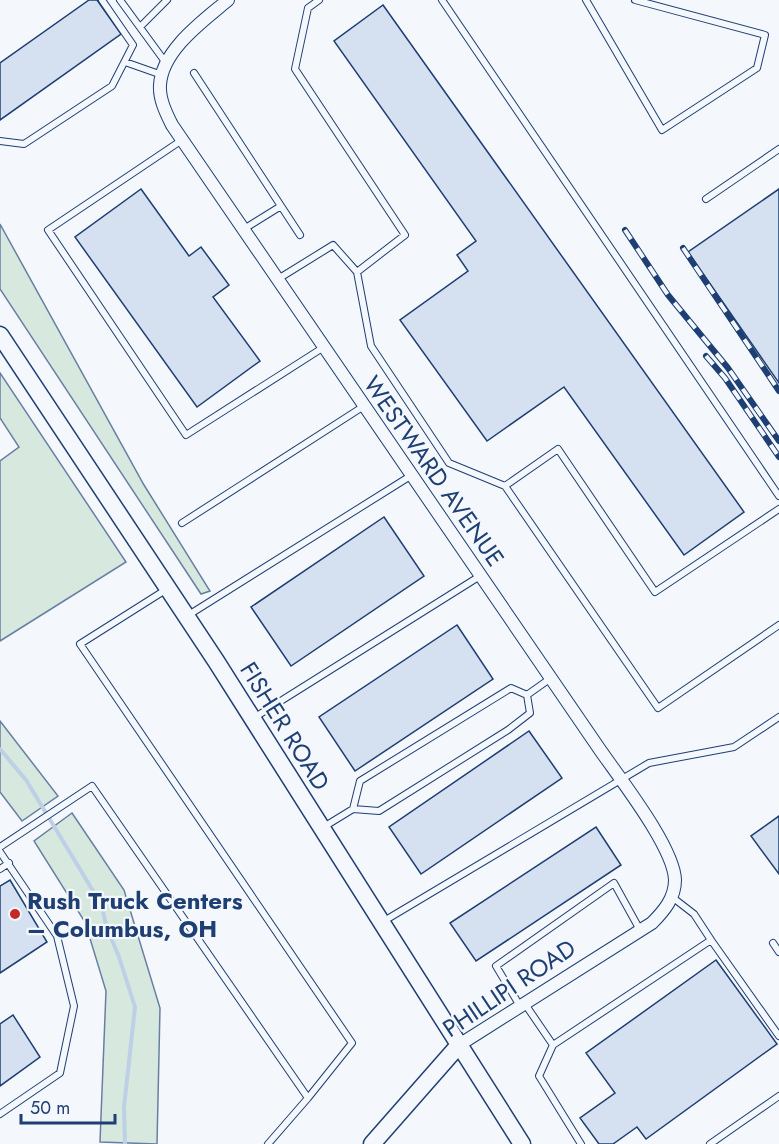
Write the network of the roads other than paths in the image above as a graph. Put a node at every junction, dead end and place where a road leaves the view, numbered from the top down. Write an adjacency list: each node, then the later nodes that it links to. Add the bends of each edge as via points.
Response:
1 (102, 0): 10 (lane, via 133,45)
2 (120, 0): 9 (lane)
3 (167, 0): 9 (lane)
4 (228, 0): 12 (street, via 207,17)
5 (319, 0): 20 (lane, via 308,8 294,69 405,235)
6 (442, 0): 27 (lane)
7 (586, 0): 8 (lane, via 662,130 757,68 765,35)
8 (635, 0)
9 (140, 27): 12 (lane)
10 (125, 62): 12 (lane); 14 (lane, via 112,86 24,144)
11 (194, 73): 17 (lane)
12 (163, 75): 13 (street, WESTWARD AVENUE, via 163,106)
13 (182, 140): 18 (street, WESTWARD AVENUE); 23 (lane, via 48,230 186,435)
14 (0, 141)
15 (779, 149): 16 (lane)
16 (706, 199)
17 (281, 206): 18 (lane); 19 (lane)
18 (243, 229): 21 (street, WESTWARD AVENUE)
19 (300, 235)
20 (357, 272): 21 (lane, via 333,245); 26 (lane, via 371,346 449,463)
21 (278, 279): 23 (street, WESTWARD AVENUE)
22 (1, 335): 31 (main road, FISHER ROAD)
23 (324, 347): 24 (street, WESTWARD AVENUE)
24 (364, 406): 25 (street, WESTWARD AVENUE); 29 (lane)
25 (412, 475): 30 (street, WESTWARD AVENUE); 32 (lane)
26 (505, 486): 28 (lane, via 558,449 655,592); 33 (lane, via 658,708)
27 (779, 496)
28 (779, 509)
29 (182, 523)
30 (481, 576): 34 (street, WESTWARD AVENUE); 37 (lane)
31 (168, 589): 32 (main road, FISHER ROAD); 57 (lane, via 80,644 352,1042)
32 (186, 616): 37 (main road, FISHER ROAD)
33 (779, 624)
34 (551, 678): 35 (lane); 38 (street, WESTWARD AVENUE)
35 (527, 695): 39 (lane, via 511,688 360,781); 39 (lane, via 530,713 508,730 379,812)
36 (779, 717): 38 (lane, via 734,747 650,763)
37 (252, 719): 40 (main road, FISHER ROAD)
38 (621, 782): 45 (street, WESTWARD AVENUE, via 658,837 673,865); 47 (lane)
39 (353, 808): 40 (lane)
40 (322, 828): 47 (main road, FISHER ROAD)
41 (0, 847): 57 (lane, via 92,786)
42 (0, 852): 43 (lane)
43 (9, 863): 44 (lane); 58 (lane, via 57,936 74,1006 60,1073)
44 (0, 868)
45 (675, 881): 46 (street, PHILLIPI ROAD)
46 (672, 897): 48 (street, PHILLIPI ROAD, via 652,923); 49 (lane, via 694,914)
47 (382, 923): 54 (main road, FISHER ROAD)
48 (640, 930): 52 (street, PHILLIPI ROAD); 52 (lane, via 614,884 496,966)
49 (711, 940): 53 (lane); 55 (lane)
50 (773, 943): 51 (lane)
51 (779, 952)
52 (523, 1005): 54 (street, PHILLIPI ROAD); 55 (lane)
53 (779, 1036)
54 (459, 1045): 60 (main road, PHILLIPI ROAD); 61 (main road, FISHER ROAD)
55 (553, 1045): 62 (lane, via 539,1076)
56 (779, 1096): 63 (lane)
57 (308, 1098): 59 (lane)
58 (0, 1114)
59 (268, 1144)
60 (372, 1144)
61 (522, 1144)
62 (581, 1144)
63 (710, 1144)

